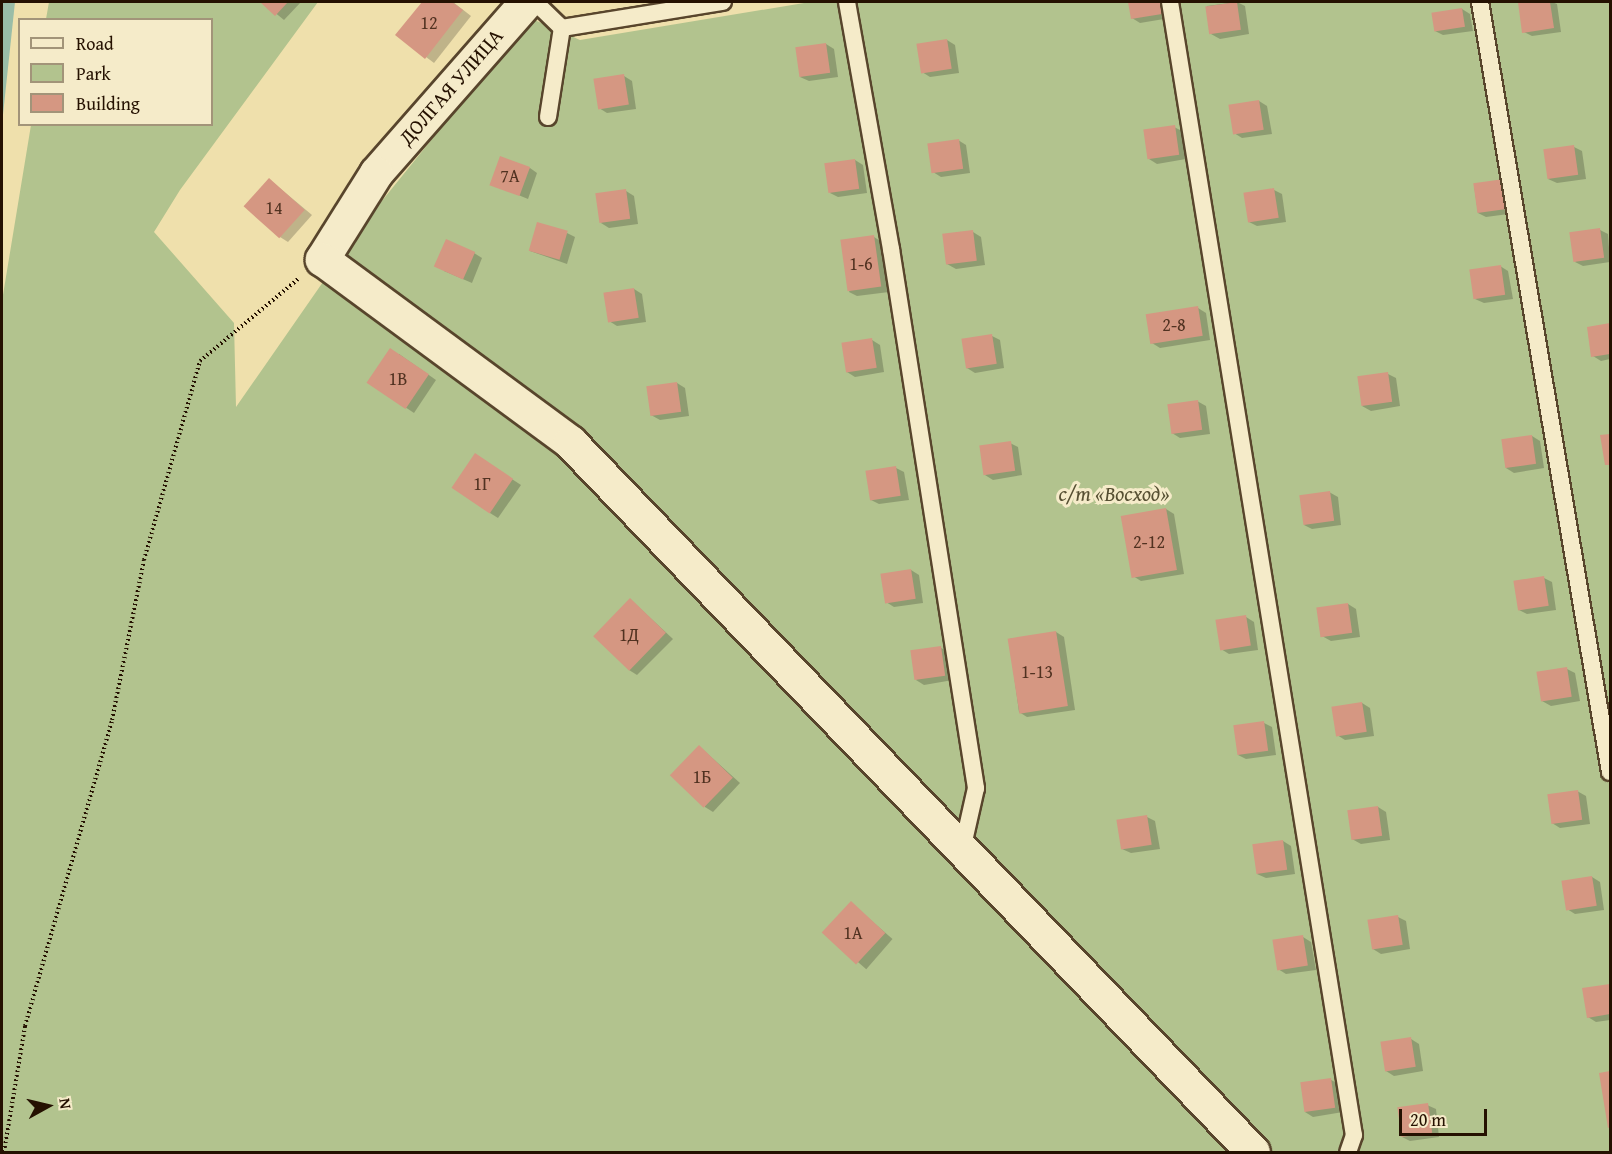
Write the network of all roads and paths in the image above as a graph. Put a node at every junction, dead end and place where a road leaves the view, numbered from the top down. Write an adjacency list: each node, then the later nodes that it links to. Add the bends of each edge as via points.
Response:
1 (526, 2): 9 (street, ДОЛГАЯ УЛИЦА, via 376,173)
2 (536, 2): 7 (lane)
3 (723, 2): 7 (lane)
4 (847, 2): 11 (lane, via 891,249 976,788)
5 (1170, 2): 14 (lane, via 1354,1135)
6 (1480, 2): 10 (lane)
7 (562, 28): 8 (lane)
8 (548, 117)
9 (322, 259): 11 (street, via 570,442); 12 (path, via 200,361 144,560 112,720 25,1026)
10 (1611, 772)
11 (962, 850): 13 (street)
12 (4, 1152)
13 (1253, 1152)
14 (1348, 1152)

